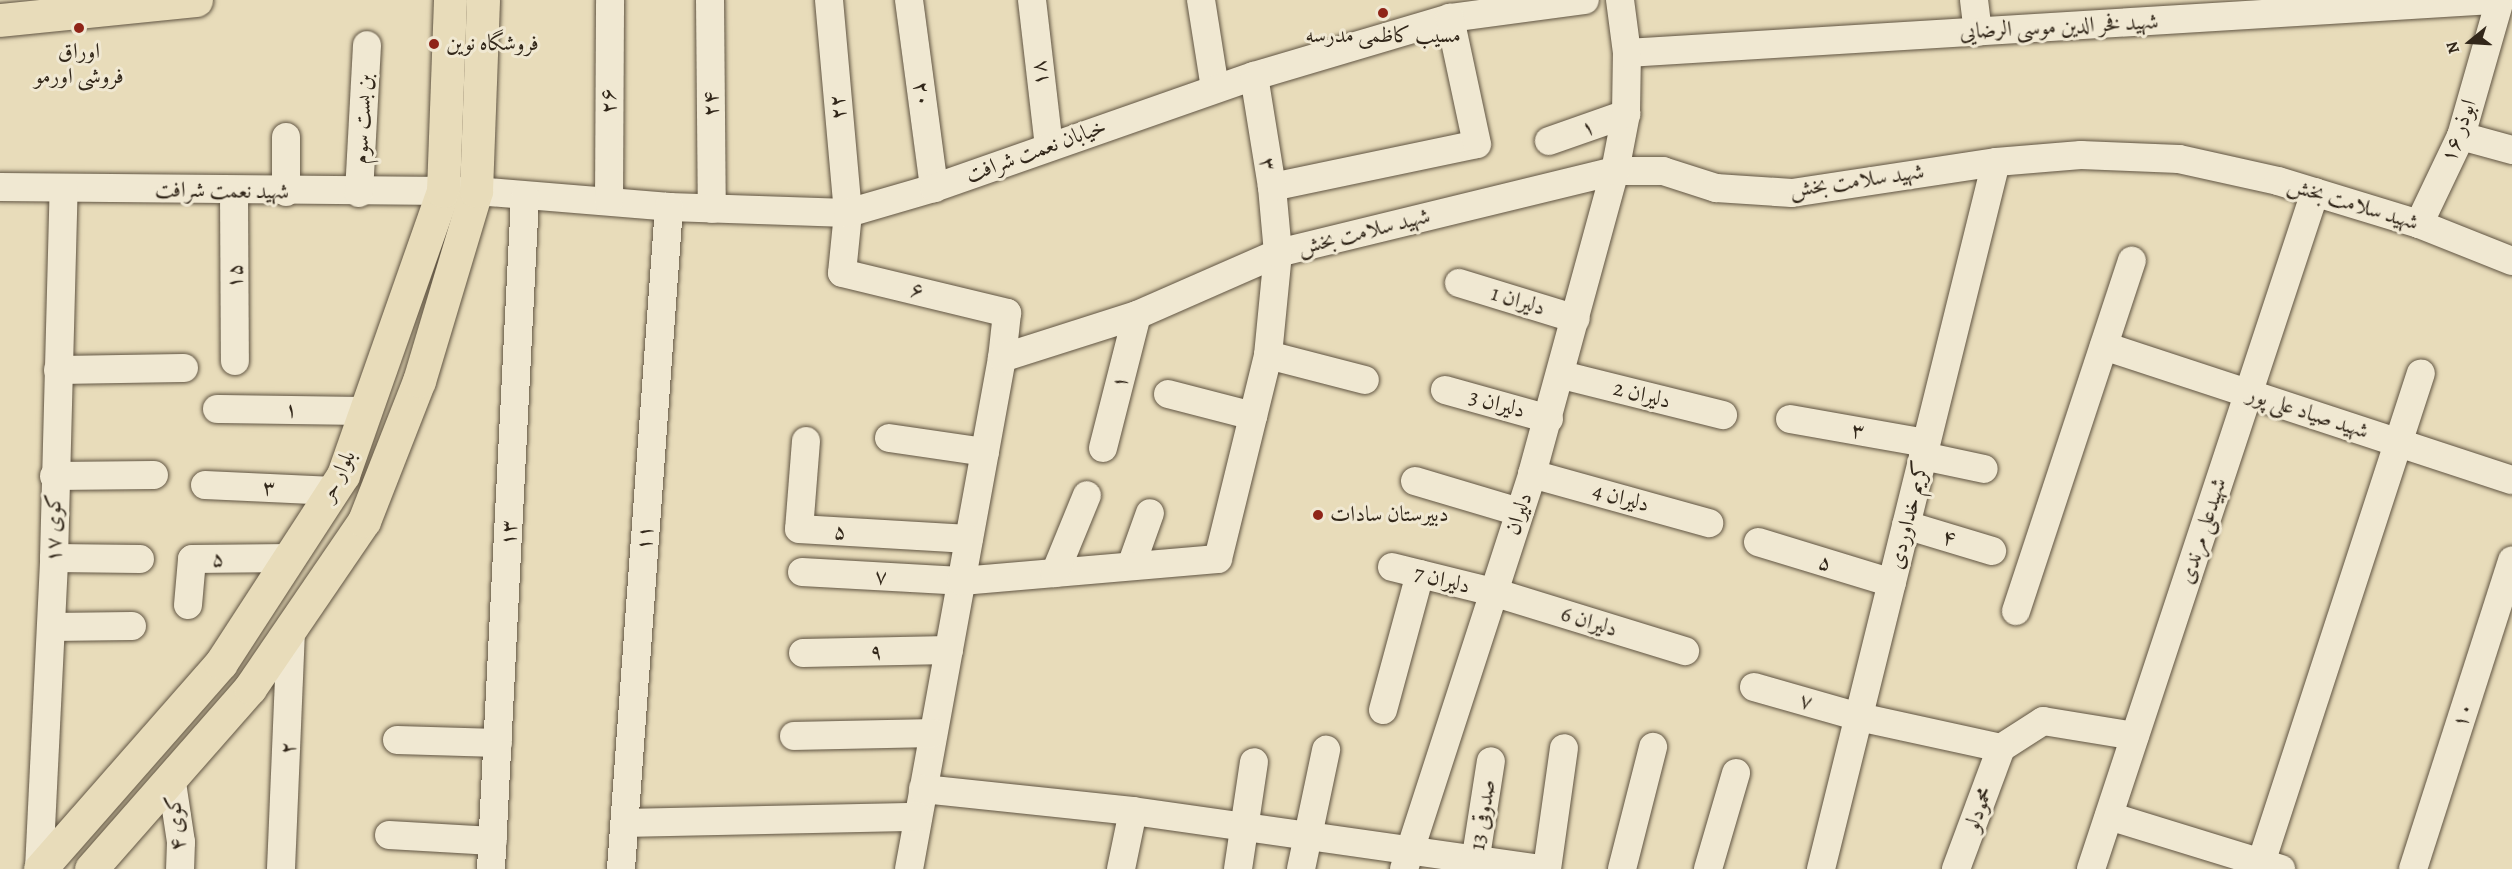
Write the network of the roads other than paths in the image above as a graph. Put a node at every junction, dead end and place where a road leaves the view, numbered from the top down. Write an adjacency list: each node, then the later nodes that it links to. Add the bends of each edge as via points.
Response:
1 (196, 0): 17 (main road)
2 (450, 0): 40 (main road, بلوار حر)
3 (483, 0): 41 (main road, بلوار حر)
4 (610, 0): 46 (street, ۲۶)
5 (710, 0): 48 (street, ۲۴)
6 (829, 0): 49 (street, ۲۲)
7 (909, 0): 38 (street, ۲۰)
8 (1032, 0): 31 (street, ۱۸)
9 (1201, 0): 26 (street)
10 (1585, 0): 20 (street, خیابان نعمت شرافت)
11 (1620, 0): 24 (street, دلیران)
12 (1974, 0): 22 (street)
13 (2492, 0): 16 (street, شهید فخر الدین موسی الرضایی)
14 (2501, 0): 15 (street); 28 (street, ۱۶ ابوذر)
15 (2512, 2)
16 (2382, 3): 18 (street, شهید فخر الدین موسی الرضایی)
17 (54, 8): 21 (main road)
18 (2249, 8): 19 (street, شهید فخر الدین موسی الرضایی)
19 (2114, 12): 22 (street, شهید فخر الدین موسی الرضایی)
20 (1450, 18): 25 (street, خیابان نعمت شرافت); 36 (street, via 1477,144)
21 (0, 20)
22 (1978, 32): 24 (street, شهید فخر الدین موسی الرضایی)
23 (367, 45): 44 (street, بن بست سوم)
24 (1627, 53): 27 (street, دلیران)
25 (1254, 76): 26 (street, خیابان نعمت شرافت); 36 (street, ۳)
26 (1215, 88): 31 (street, خیابان نعمت شرافت)
27 (1626, 114): 30 (street, ۱); 34 (street, دلیران)
28 (2461, 136): 32 (street); 50 (street, ۱۶ ابوذر)
29 (286, 137): 42 (street)
30 (1549, 141)
31 (1049, 146): 38 (street, خیابان نعمت شرافت)
32 (2512, 150)
33 (1996, 162): 34 (street, شهید سلامت بخش, via 1792,193 1716,188 1663,171); 43 (street, شهید سلامت بخش, via 2080,155 2179,159); 79 (street, کریم خداوردی)
34 (1615, 171): 51 (street, شهید سلامت بخش); 56 (street, دلیران)
35 (0, 187): 37 (street, شهید نعمت شرافت)
36 (1272, 187): 51 (street, ۳)
37 (64, 188): 39 (street, شهید نعمت شرافت); 62 (street, کوی ۱۷)
38 (934, 188): 49 (street, خیابان نعمت شرافت)
39 (234, 191): 42 (street, شهید نعمت شرافت); 60 (street, ۱۵)
40 (443, 191): 41 (street, خیابان نعمت شرافت); 44 (street, شهید نعمت شرافت); 70 (main road, بلوار حر)
41 (476, 191): 45 (street, خیابان نعمت شرافت); 113 (main road, بلوار حر, via 419,381 364,521)
42 (286, 192): 44 (street, شهید نعمت شرافت)
43 (2315, 192): 50 (street, شهید سلامت بخش); 67 (street, شهیدعلی مرندی)
44 (359, 193)
45 (525, 197): 46 (street, خیابان نعمت شرافت); 126 (street, ۱۳)
46 (609, 201): 47 (street, خیابان نعمت شرافت)
47 (669, 207): 48 (street, خیابان نعمت شرافت); 139 (street, ۱۱)
48 (712, 209): 49 (street, خیابان نعمت شرافت)
49 (848, 213): 59 (street, ۶, via 842,273 1006,313)
50 (2419, 224): 53 (street, شهید سلامت بخش)
51 (1278, 253): 55 (street, شهید سلامت بخش); 58 (street, ۳)
52 (2132, 261): 57 (street)
53 (2512, 261)
54 (1459, 283): 56 (street, دلیران 1)
55 (1137, 315): 59 (street, شهید سلامت بخش); 78 (street, ۱)
56 (1576, 319): 64 (street, دلیران)
57 (2104, 346): 67 (street, شهید صیاد علی پور); 110 (street)
58 (1268, 355): 65 (street); 72 (street, ۳)
59 (1002, 358): 80 (street)
60 (235, 361)
61 (184, 368): 62 (street)
62 (58, 370): 84 (street, کوی ۱۷)
63 (2421, 373): 77 (street)
64 (1562, 375): 71 (street, دلیران 2); 73 (street, دلیران)
65 (1365, 380)
66 (1444, 390): 73 (street, دلیران 3)
67 (2249, 393): 77 (street, شهید صیاد علی پور); 124 (street, شهیدعلی مرندی)
68 (1168, 394): 72 (street)
69 (217, 410): 70 (street, ۱)
70 (366, 411): 88 (main road, بلوار حر)
71 (1723, 415)
72 (1253, 416): 101 (street, ۳, via 1218,559)
73 (1549, 419): 82 (street, دلیران)
74 (1790, 419): 79 (street, ۳)
75 (889, 438): 80 (street)
76 (807, 441): 94 (street, ۵, via 799,530)
77 (2398, 443): 85 (street, شهید صیاد علی پور); 146 (street)
78 (1103, 448)
79 (1925, 450): 81 (street); 93 (street, کریم خداوردی)
80 (984, 452): 94 (street)
81 (1984, 469)
82 (1532, 474): 90 (street, دلیران); 92 (street, دلیران 4)
83 (154, 475): 84 (street)
84 (54, 476): 97 (street, کوی ۱۷)
85 (2512, 480)
86 (1415, 482): 90 (street)
87 (205, 485): 88 (street, ۳)
88 (334, 491): 98 (main road, بلوار حر)
89 (1087, 495): 104 (street)
90 (1519, 512): 108 (street, دلیران)
91 (1150, 513): 101 (street)
92 (1709, 523)
93 (1906, 525): 96 (street, ۴); 107 (street, کریم خداوردی)
94 (969, 539): 106 (street)
95 (1758, 542): 107 (street, ۵)
96 (1992, 551)
97 (54, 558): 99 (street); 112 (street, کوی ۱۷)
98 (291, 558): 109 (street, ۵, via 192,559); 117 (main road, بلوار حر)
99 (140, 559)
100 (2512, 561): 163 (street, ۱۰)
101 (1131, 566): 104 (street, ۷)
102 (1392, 567): 105 (street, دلیران 7)
103 (802, 572): 106 (street, ۷)
104 (1055, 573): 106 (street, ۷)
105 (1420, 574): 108 (street, دلیران 7); 120 (street)
106 (961, 581): 114 (street)
107 (1892, 583): 121 (street, کریم خداوردی)
108 (1493, 592): 115 (street, دلیران 6); 144 (street, دلیران, via 1448,742)
109 (188, 605)
110 (2016, 611)
111 (132, 626): 112 (street)
112 (51, 627): 147 (street, کوی ۱۷)
113 (291, 627): 119 (main road, بلوار حر); 150 (street, ۲)
114 (949, 650): 116 (street, ۹); 122 (street)
115 (1685, 651)
116 (803, 653)
117 (221, 663): 119 (main road); 147 (main road, بلوار حر)
118 (1754, 687): 121 (street, ۷)
119 (250, 688): 134 (main road, بلوار حر)
120 (1383, 710)
121 (1859, 717): 129 (street, ۷); 160 (street, کریم خداوردی)
122 (933, 733): 123 (street); 135 (street)
123 (794, 736)
124 (2135, 736): 129 (street, via 2043,721); 137 (street, شهیدعلی مرندی)
125 (398, 740): 126 (street)
126 (498, 742): 143 (street, ۱۳)
127 (1653, 747): 158 (street)
128 (1564, 748): 157 (street)
129 (2001, 748): 161 (street, محمودلو)
130 (1326, 750): 142 (street)
131 (1491, 761): 145 (street, صدوقی 13)
132 (1254, 762): 140 (street)
133 (1736, 773): 159 (street)
134 (171, 776): 148 (main road, بلوار حر); 149 (street, کوی ۴)
135 (923, 789): 136 (street); 138 (street)
136 (1133, 811): 140 (street); 153 (street)
137 (2109, 816): 146 (street); 162 (street, شهیدعلی مرندی)
138 (918, 817): 139 (street); 152 (street)
139 (625, 823): 151 (street, ۱۱)
140 (1244, 827): 142 (street); 154 (street)
141 (389, 835): 143 (street)
142 (1309, 836): 144 (street); 155 (street)
143 (492, 855)
144 (1406, 860): 145 (street)
145 (1475, 864): 156 (street)
146 (2271, 866)
147 (39, 869)
148 (92, 869)
149 (180, 869)
150 (281, 869)
151 (621, 869)
152 (909, 869)
153 (1121, 869)
154 (1238, 869)
155 (1301, 869)
156 (1538, 869)
157 (1547, 869)
158 (1622, 869)
159 (1708, 869)
160 (1821, 869)
161 (1956, 869)
162 (2091, 869)
163 (2413, 869)

